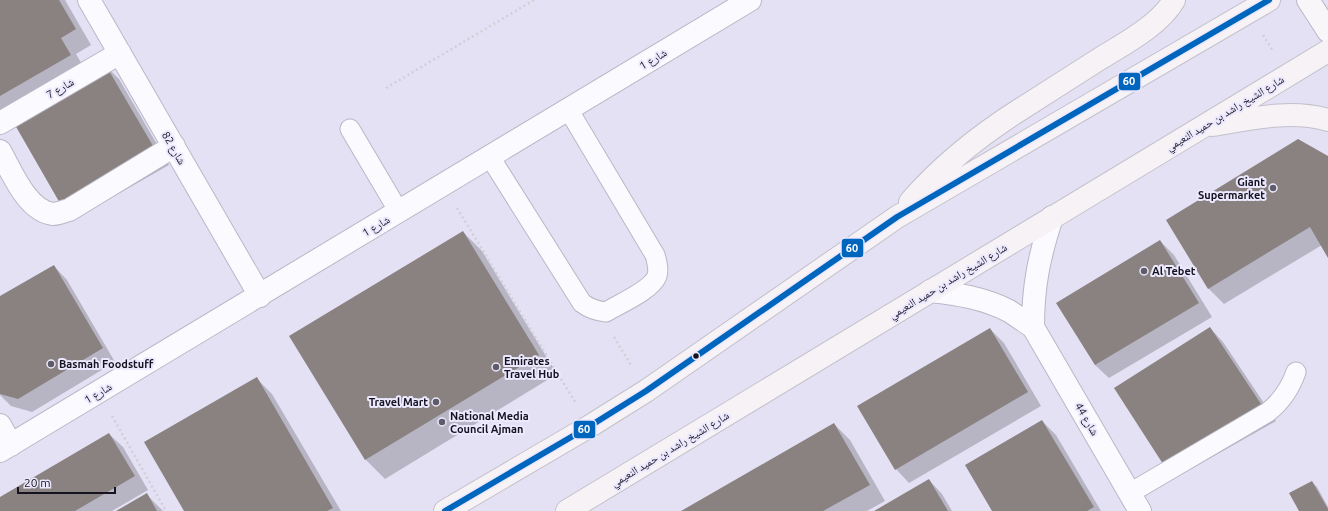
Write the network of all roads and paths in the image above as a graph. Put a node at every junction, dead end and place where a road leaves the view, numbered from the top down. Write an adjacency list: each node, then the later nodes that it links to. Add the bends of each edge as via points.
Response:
1 (89, 0): 9 (street, شارع 82)
2 (534, 0): 10 (path)
3 (750, 0): 11 (street, شارع 1)
4 (1174, 0): 21 (main road, via 1146,30 985,133 924,186)
5 (1269, 0): 21 (main road)
6 (1308, 0): 7 (main road)
7 (1328, 31)
8 (1328, 51): 14 (main road, شارع الشيخ راشد بن حميد النعيمي)
9 (120, 53): 13 (street, شارع 7); 16 (street, شارع 82)
10 (386, 88)
11 (568, 109): 18 (street, شارع 1); 25 (lane, via 655,255 658,265 657,276 648,288 606,312)
12 (1328, 120): 14 (main road, via 1290,115)
13 (0, 123)
14 (1203, 126): 22 (main road, شارع الشيخ راشد بن حميد النعيمي)
15 (350, 130): 20 (lane)
16 (174, 146): 17 (street, via 69,210 54,214 40,210 28,200); 24 (street, شارع 82)
17 (0, 151)
18 (490, 157): 19 (street, شارع 1); 25 (lane, via 575,294 590,309)
19 (443, 185): 20 (street, شارع 1); 31 (path)
20 (399, 212): 24 (street, شارع 1)
21 (897, 217): 28 (main road)
22 (1052, 217): 23 (main road, شارع الشيخ راشد بن حميد النعيمي); 26 (street, via 1037,271)
23 (930, 291): 26 (street, شارع 44, via 984,300 1010,312); 36 (main road, شارع الشيخ راشد بن حميد النعيمي)
24 (260, 296): 29 (street, شارع 1)
25 (598, 311): 28 (path)
26 (1033, 327): 33 (street, شارع 44)
27 (1296, 372): 33 (lane, via 1292,385 1284,397 1268,412)
28 (646, 390): 31 (main road)
29 (99, 393): 32 (street, شارع 1); 34 (path)
30 (0, 425): 32 (street)
31 (590, 426): 35 (main road)
32 (6, 448)
33 (1135, 502)
34 (166, 511)
35 (445, 511)
36 (567, 511)

